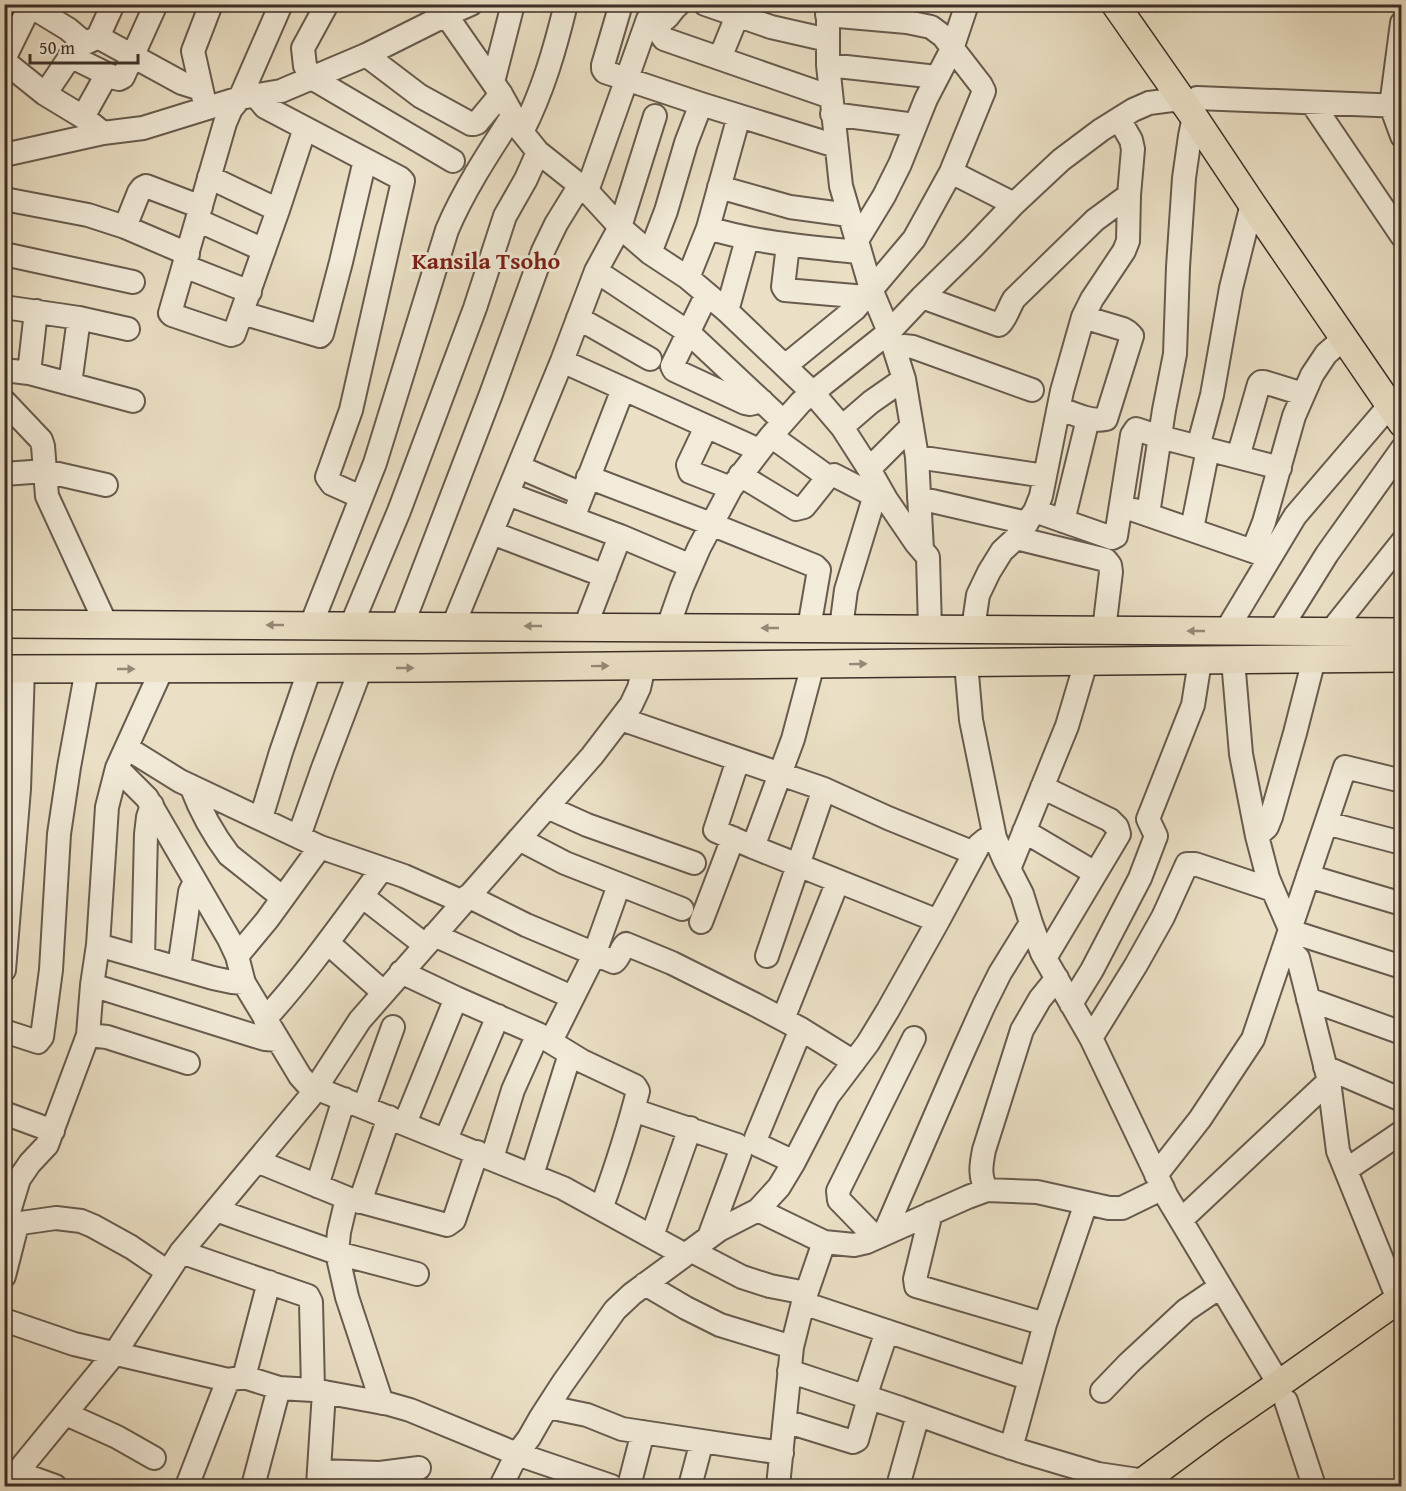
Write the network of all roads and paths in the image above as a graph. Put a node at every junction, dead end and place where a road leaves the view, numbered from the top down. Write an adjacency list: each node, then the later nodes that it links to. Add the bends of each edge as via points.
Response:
1 (156, 4): 24 (street)
2 (211, 4): 36 (street, via 193,51)
3 (280, 4): 34 (street)
4 (327, 4): 30 (street, via 303,48 305,66)
5 (471, 4): 15 (street)
6 (513, 4): 32 (street)
7 (566, 4): 46 (street, via 533,110)
8 (621, 4): 31 (street, via 603,69)
9 (705, 4): 18 (street)
10 (967, 4): 22 (street)
11 (1115, 4): 40 (main road)
12 (1134, 4): 40 (main road)
13 (28, 5): 21 (street, via 68,29); 26 (street)
14 (107, 7): 21 (street)
15 (440, 10): 23 (street); 32 (street)
16 (671, 10): 25 (street, via 660,33 664,39); 31 (street, via 648,19)
17 (828, 10): 20 (street); 22 (street, via 931,27)
18 (737, 16): 20 (street); 25 (street)
19 (1401, 22): 41 (street)
20 (828, 40): 27 (street)
21 (83, 44): 24 (street); 28 (street); 33 (street)
22 (952, 49): 29 (street); 57 (street, via 984,92)
23 (366, 55): 30 (street); 35 (street)
24 (133, 56): 28 (street, via 123,77); 36 (street)
25 (720, 58): 39 (street)
26 (4, 60): 33 (street)
27 (828, 65): 29 (street); 39 (street)
28 (107, 74): 44 (street)
29 (937, 77): 47 (street)
30 (312, 78): 34 (street, via 281,91); 49 (street)
31 (626, 80): 38 (street); 60 (street)
32 (497, 88): 35 (street, via 474,124); 46 (street)
33 (45, 94): 44 (street)
34 (248, 96): 36 (street); 48 (street); 58 (street, via 231,109)
35 (420, 96): 49 (street)
36 (203, 99): 50 (street, via 143,128)
37 (1312, 102): 40 (street); 41 (street); 71 (street)
38 (701, 104): 43 (street); 76 (street)
39 (831, 106): 47 (street); 52 (street)
40 (1192, 106): 45 (street, via 1172,100 1149,103); 64 (main road); 113 (main road, via 1256,182); 119 (street, via 1184,178 1175,354)
41 (1396, 106): 51 (street)
42 (655, 116): 69 (street)
43 (739, 116): 52 (street); 59 (street)
44 (83, 117): 50 (street)
45 (1119, 119): 61 (street, via 1133,149); 63 (street, via 1061,160)
46 (518, 124): 53 (street); 135 (street, via 482,163 450,224 375,463)
47 (915, 125): 74 (street)
48 (305, 128): 55 (street); 65 (street)
49 (397, 128): 56 (street)
50 (103, 133): 54 (street)
51 (1401, 136)
52 (836, 146): 67 (street)
53 (538, 152): 60 (street); 154 (street, via 505,216 399,511)
54 (4, 155)
55 (365, 160): 85 (street, via 322,334); 135 (street, via 403,181 351,410 327,477 332,484)
56 (453, 161)
57 (951, 172): 63 (street); 82 (street, via 914,239)
58 (209, 177): 65 (street); 66 (street)
59 (719, 187): 67 (street, via 790,207); 70 (street)
60 (583, 188): 69 (street); 155 (street, via 556,224 543,251)
61 (1129, 195): 84 (street, via 1095,220 1014,299 999,325); 89 (street, via 1128,241)
62 (4, 198): 68 (street, via 88,214)
63 (1014, 204): 84 (street)
64 (1252, 204): 94 (main road); 120 (street, via 1231,288)
65 (278, 210): 75 (street)
66 (199, 214): 68 (street, via 146,186 139,192); 75 (street); 78 (street)
67 (849, 215): 74 (street)
68 (125, 227): 78 (street)
69 (620, 227): 76 (street); 79 (street)
70 (708, 228): 72 (street); 80 (street)
71 (1401, 236)
72 (747, 239): 73 (street); 88 (street)
73 (788, 245): 74 (street); 82 (street, via 785,290)
74 (858, 247): 82 (street)
75 (264, 250): 85 (street)
76 (650, 253): 80 (street)
77 (4, 254): 81 (street)
78 (186, 260): 85 (street); 85 (street, via 172,315 231,335)
79 (596, 271): 91 (street); 93 (street)
80 (688, 278): 83 (street)
81 (133, 282)
82 (868, 293): 95 (street); 96 (street)
83 (706, 294): 88 (street); 93 (street)
84 (922, 297): 95 (street)
85 (246, 303)
86 (4, 307): 87 (street)
87 (36, 311): 90 (street); 101 (street)
88 (727, 311): 99 (street)
89 (1083, 317): 112 (street); 114 (street, via 1123,329 1132,336 1106,419)
90 (79, 318): 92 (street); 104 (street)
91 (578, 318): 97 (street); 98 (street)
92 (128, 330)
93 (688, 332): 111 (street); 111 (street, via 672,366 674,370 745,403)
94 (1343, 339): 108 (street, via 1326,354); 113 (main road)
95 (892, 340): 102 (street); 103 (street); 106 (street)
96 (817, 341): 99 (street); 102 (street)
97 (650, 358)
98 (562, 361): 105 (street); 124 (street)
99 (785, 366): 107 (street)
100 (4, 370): 101 (street)
101 (29, 373): 104 (street)
102 (837, 374): 107 (street)
103 (903, 379): 115 (street); 117 (street)
104 (70, 384): 110 (street)
105 (623, 389): 116 (street); 133 (street)
106 (1032, 390)
107 (812, 392): 117 (street); 118 (street)
108 (1304, 394): 122 (street, via 1264,382 1259,384); 125 (street)
109 (4, 401): 126 (street, via 41,440)
110 (133, 401)
111 (762, 401): 118 (street)
112 (1059, 408): 114 (street); 128 (street)
113 (1398, 409): 148 (street)
114 (1088, 419): 140 (street)
115 (912, 426): 123 (street); 131 (street)
116 (705, 427): 118 (street); 130 (street, via 688,469)
117 (842, 427): 131 (street)
118 (771, 436): 129 (street); 130 (street)
119 (1160, 437): 120 (street); 137 (street, via 1134,431); 138 (street)
120 (1203, 448): 122 (street); 143 (street)
121 (1401, 449): 165 (street)
122 (1238, 457): 125 (street)
123 (917, 458): 128 (street); 136 (street)
124 (519, 467): 133 (street); 134 (street)
125 (1280, 468): 148 (street, via 1264,522)
126 (45, 471): 127 (street); 132 (street); 152 (street, via 47,496)
127 (4, 474)
128 (1045, 476): 142 (street, via 1041,496)
129 (828, 477): 130 (street, via 804,507 796,509); 131 (street)
130 (735, 481): 141 (street)
131 (874, 483): 147 (street); 160 (street, via 846,590)
132 (106, 485)
133 (585, 486): 139 (street); 141 (street)
134 (508, 494): 139 (street); 144 (street)
135 (361, 496): 153 (street)
136 (919, 498): 142 (street); 147 (street)
137 (1121, 505): 138 (street); 140 (street, via 1116,536)
138 (1148, 514): 143 (street)
139 (573, 518): 145 (street)
140 (1063, 521): 142 (street)
141 (711, 524): 149 (street); 159 (street, via 819,570)
142 (1026, 524): 162 (street, via 989,572 978,595); 163 (street, via 1110,565)
143 (1192, 529): 148 (street)
144 (492, 533): 150 (street); 156 (street)
145 (620, 536): 149 (street); 150 (street)
146 (1401, 542): 166 (street)
147 (922, 550): 161 (street, via 928,557)
148 (1261, 553): 164 (street)
149 (691, 566): 158 (street)
150 (605, 576): 157 (street)
151 (4, 624): 152 (main road)
152 (106, 624): 153 (main road, one-way to 152)
153 (311, 625): 154 (main road)
154 (351, 626): 155 (main road)
155 (402, 626): 156 (main road)
156 (453, 626): 157 (main road, one-way to 156)
157 (585, 627): 158 (main road)
158 (668, 627): 159 (main road, one-way to 158)
159 (809, 628): 160 (main road)
160 (841, 628): 161 (main road)
161 (930, 629): 162 (main road)
162 (973, 629): 163 (main road)
163 (1104, 630): 164 (main road, one-way to 163)
164 (1226, 631): 165 (main road)
165 (1279, 631): 166 (main road)
166 (1331, 631): 167 (main road)
167 (1401, 632)
168 (1401, 658): 169 (main road)
169 (1314, 659): 170 (main road); 195 (street, via 1272,817)
170 (1233, 660): 171 (main road); 195 (street, via 1241,754)
171 (1200, 661): 172 (main road); 240 (street, via 1193,705 1148,819 1156,836 1135,887)
172 (1086, 662): 173 (main road); 187 (street, via 1067,726)
173 (966, 663): 174 (main road, one-way to 173); 196 (street, via 971,720)
174 (813, 664): 175 (main road); 184 (street, via 798,723)
175 (644, 666): 177 (main road, one-way to 175); 181 (street, via 639,688)
176 (310, 668): 177 (main road); 180 (main road); 191 (street)
177 (361, 668): 194 (street)
178 (14, 669): 179 (main road); 231 (street, via 19,789)
179 (87, 669): 180 (main road, one-way to 180); 245 (street, via 59,834 51,970 42,1037 39,1042)
180 (162, 669): 182 (street)
181 (621, 719): 183 (street); 190 (street)
182 (122, 758): 186 (street); 189 (street); 223 (street, via 107,807)
183 (738, 760): 184 (street); 198 (street, via 715,830)
184 (779, 774): 188 (street); 198 (street)
185 (1401, 781): 192 (street, via 1346,766)
186 (191, 786): 191 (street); 213 (street, via 229,855)
187 (1042, 787): 193 (street); 206 (street, via 1117,827 1119,834)
188 (824, 789): 201 (street); 203 (street)
189 (152, 805): 208 (street); 227 (street, via 146,834)
190 (547, 807): 197 (street); 202 (street)
191 (261, 818): 194 (street)
192 (1326, 823): 199 (street); 207 (street)
193 (1024, 831): 205 (street); 206 (street)
194 (298, 836): 200 (street)
195 (1257, 836): 211 (street)
196 (995, 838): 201 (street, via 985,840); 205 (street)
197 (519, 839): 210 (street); 214 (street)
198 (743, 843): 203 (street); 218 (street)
199 (1401, 843)
200 (320, 846): 204 (street); 213 (street)
201 (974, 853): 217 (street)
202 (694, 863)
203 (797, 864): 209 (street); 226 (street)
204 (381, 869): 212 (street); 214 (street)
205 (1009, 869): 219 (street)
206 (1095, 873): 228 (street)
207 (1308, 876): 215 (street); 221 (street)
208 (195, 881): 225 (street); 230 (street)
209 (838, 881): 217 (street); 243 (street)
210 (620, 885): 216 (street); 224 (street)
211 (1273, 890): 221 (street); 250 (street, via 1187,864 1163,917)
212 (362, 896): 220 (street); 222 (street)
213 (283, 898): 225 (street)
214 (466, 899): 220 (street); 224 (street)
215 (1401, 904)
216 (682, 909)
217 (938, 921): 253 (street)
218 (701, 922)
219 (1031, 923): 228 (street); 283 (street, via 984,1005)
220 (429, 940): 232 (street); 237 (street)
221 (1287, 940): 229 (street, via 1299,933); 239 (street, via 1298,958); 272 (street, via 1253,1039)
222 (328, 943): 236 (street); 242 (street)
223 (98, 945): 227 (street); 235 (street)
224 (594, 955): 237 (street); 243 (street, via 614,962 626,944)
225 (237, 956): 234 (street)
226 (767, 956)
227 (143, 958): 230 (street)
228 (1045, 958): 233 (street)
229 (1401, 967)
230 (179, 968): 234 (street)
231 (4, 970)
232 (401, 972): 236 (street); 238 (street)
233 (1057, 978): 240 (street); 274 (street, via 1022,1030 984,1150 980,1170)
234 (244, 982): 242 (street)
235 (92, 985): 247 (street); 251 (street)
236 (383, 992): 256 (street)
237 (572, 997): 248 (street)
238 (456, 998): 241 (street); 261 (street)
239 (1308, 999): 246 (street); 255 (street)
240 (1071, 1004): 250 (street)
241 (498, 1016): 248 (street); 265 (street)
242 (266, 1019): 251 (street)
243 (792, 1024): 253 (street); 268 (street, via 756,1138 758,1145)
244 (393, 1027): 258 (street)
245 (4, 1031)
246 (1401, 1033)
247 (88, 1035): 254 (street, via 107,1037); 263 (street)
248 (544, 1038): 252 (street); 266 (street, via 513,1090)
249 (914, 1038): 283 (street, via 838,1191 839,1200)
250 (1091, 1038): 272 (street)
251 (278, 1040): 256 (street, via 300,1076)
252 (570, 1054): 259 (street, via 635,1086 638,1091); 270 (street)
253 (854, 1062): 268 (street, via 828,1096)
254 (188, 1063)
255 (1327, 1074): 257 (street); 269 (street, via 1338,1151); 281 (street)
256 (316, 1088): 258 (street); 267 (street)
257 (1401, 1100)
258 (354, 1103): 261 (street); 273 (street)
259 (633, 1110): 262 (street); 277 (street)
260 (4, 1113): 263 (street)
261 (397, 1120): 265 (street); 275 (street)
262 (690, 1128): 282 (street); 286 (street, via 737,1144 740,1153)
263 (53, 1131): 271 (street, via 47,1145)
264 (1401, 1132): 269 (street)
265 (446, 1139): 266 (street)
266 (484, 1155): 270 (street); 275 (street, via 447,1225)
267 (257, 1161): 273 (street); 278 (street)
268 (794, 1162): 279 (street)
269 (1346, 1170): 296 (street)
270 (532, 1175): 277 (street)
271 (12, 1177): 284 (street)
272 (1160, 1181): 276 (street, via 1122,1208); 281 (street)
273 (317, 1186): 275 (street)
274 (987, 1190): 276 (street, via 1037,1192); 280 (street)
275 (353, 1200): 288 (street, via 339,1232)
276 (1086, 1203): 298 (street)
277 (601, 1209): 282 (street)
278 (216, 1210): 287 (street); 288 (street)
279 (758, 1210): 285 (street); 286 (street, via 726,1225)
280 (931, 1213): 283 (street); 298 (street, via 916,1286)
281 (1181, 1220): 294 (street)
282 (652, 1236): 286 (street)
283 (880, 1236): 285 (street, via 854,1245)
284 (7, 1237): 289 (street, via 19,1224 56,1218 81,1221); 291 (street)
285 (824, 1242): 295 (street)
286 (695, 1248): 293 (street); 295 (street, via 742,1277)
287 (181, 1252): 289 (street); 292 (street)
288 (337, 1253): 290 (street); 310 (street, via 347,1297)
289 (168, 1272): 301 (street)
290 (417, 1274)
291 (4, 1276)
292 (269, 1282): 303 (street); 306 (street, via 308,1296 311,1302)
293 (645, 1284): 300 (street, via 720,1325); 311 (street, via 615,1310)
294 (1220, 1287): 307 (street, via 1186,1310); 308 (street)
295 (805, 1298): 299 (street); 300 (street)
296 (1400, 1305): 308 (main road)
297 (4, 1320): 301 (street, via 74,1344)
298 (1045, 1324): 304 (street)
299 (887, 1331): 304 (street); 309 (street)
300 (792, 1347): 302 (street)
301 (115, 1353): 303 (street); 312 (street)
302 (789, 1371): 309 (street); 314 (street)
303 (236, 1379): 305 (street); 327 (street)
304 (1030, 1379): 317 (street)
305 (279, 1388): 306 (street); 328 (street)
306 (318, 1391): 310 (street); 323 (street)
307 (1102, 1391)
308 (1283, 1392): 324 (main road, via 1202,1459); 325 (street)
309 (867, 1397): 313 (street); 314 (street, via 857,1440 853,1442)
310 (382, 1403): 319 (street, via 410,1410)
311 (548, 1407): 315 (street, via 587,1414 621,1429); 319 (street)
312 (66, 1414): 320 (street); 322 (street)
313 (918, 1414): 317 (street); 334 (street)
314 (785, 1420): 318 (street)
315 (643, 1432): 316 (street); 331 (street)
316 (702, 1441): 318 (street); 332 (street)
317 (1011, 1448): 324 (street)
318 (782, 1453): 333 (street)
319 (517, 1454): 329 (street); 330 (street)
320 (154, 1458)
321 (419, 1468): 323 (street)
322 (14, 1470): 326 (street)
323 (318, 1479)
324 (1150, 1485)
325 (1313, 1485)
326 (55, 1486)
327 (187, 1486)
328 (253, 1486)
329 (501, 1486)
330 (611, 1486)
331 (629, 1486)
332 (690, 1486)
333 (778, 1486)
334 (898, 1486)

